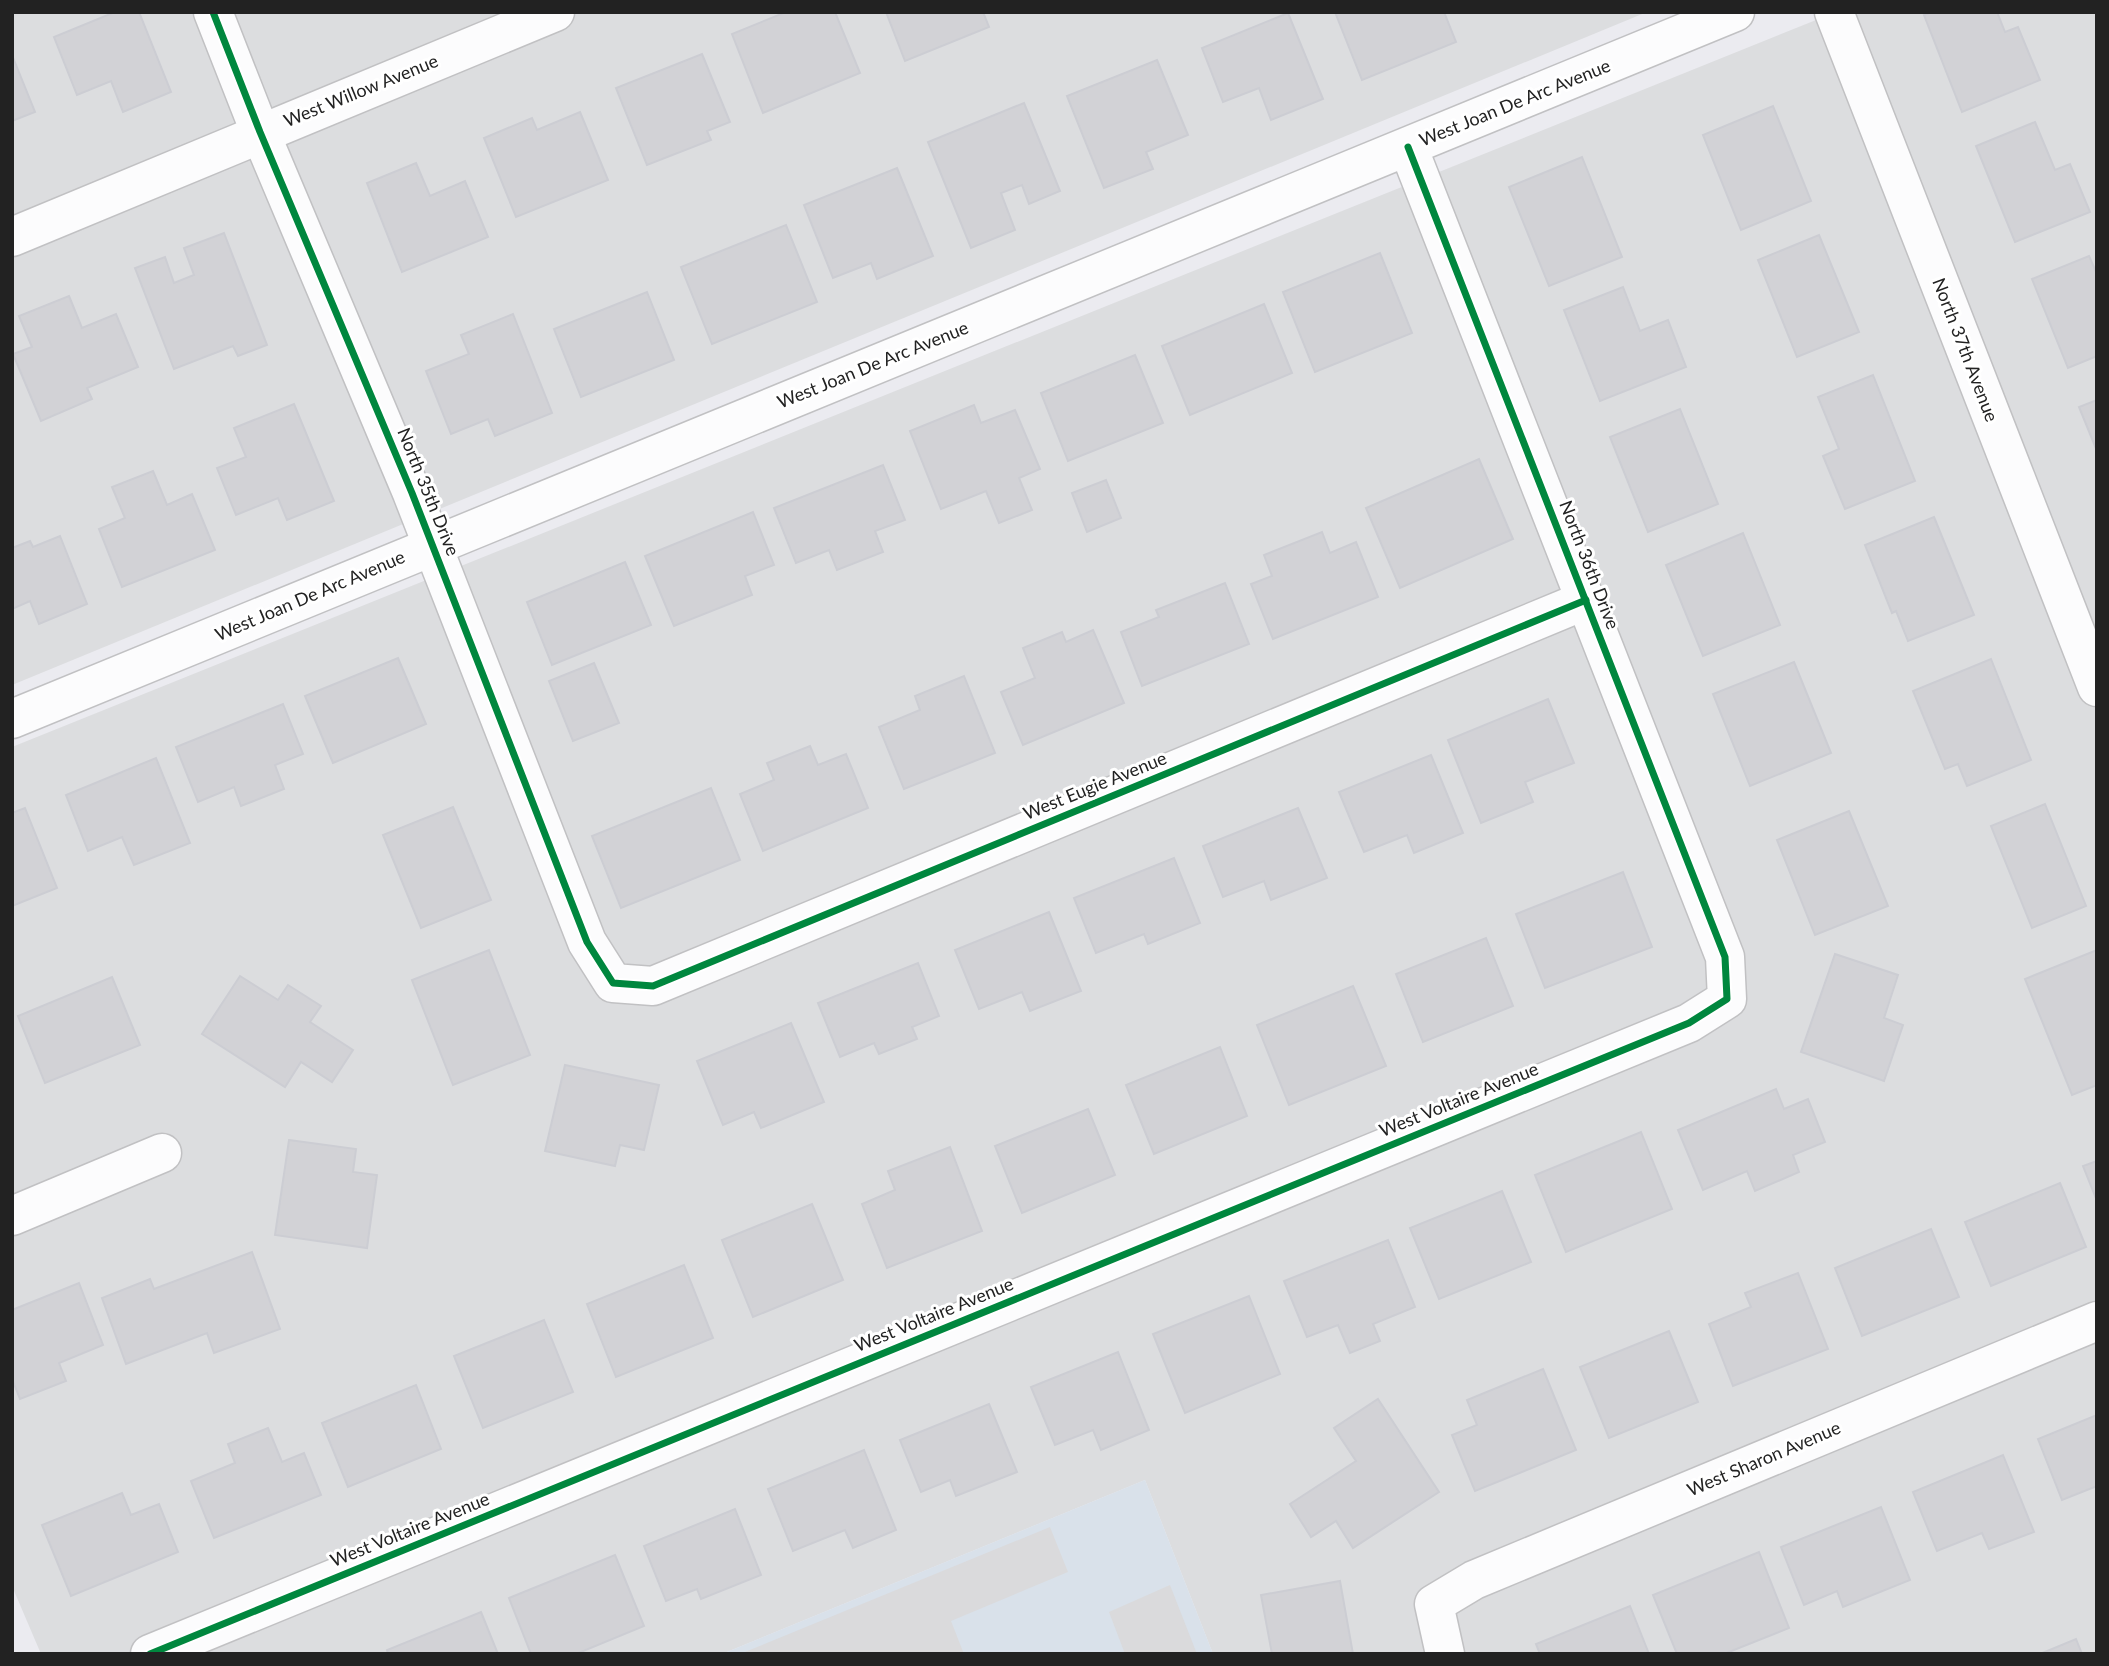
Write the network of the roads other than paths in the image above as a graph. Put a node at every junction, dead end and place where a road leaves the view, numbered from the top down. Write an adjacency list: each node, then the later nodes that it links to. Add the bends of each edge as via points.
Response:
1 (213, 12): 5 (street, North 35th Drive)
2 (555, 12): 5 (street, West Willow Avenue)
3 (1735, 12): 6 (street, West Joan De Arc Avenue)
4 (1834, 12): 10 (street, North 37th Avenue)
5 (260, 132): 7 (street, West Willow Avenue); 8 (street, North 35th Drive)
6 (1408, 147): 8 (street, West Joan De Arc Avenue); 9 (street, North 36th Drive)
7 (12, 237)
8 (432, 545): 11 (street, West Joan De Arc Avenue); 12 (street, North 35th Drive, via 587,942)
9 (1586, 600): 12 (street, West Eugie Avenue, via 653,986); 13 (street, North 36th Drive, via 1725,957)
10 (2097, 687)
11 (12, 719)
12 (613, 983)
13 (1727, 999): 17 (street, West Voltaire Avenue, via 1689,1023)
14 (162, 1153): 15 (street)
15 (12, 1216)
16 (2097, 1321): 18 (street, West Sharon Avenue, via 1474,1580 1434,1604)
17 (150, 1654)
18 (1445, 1654)

